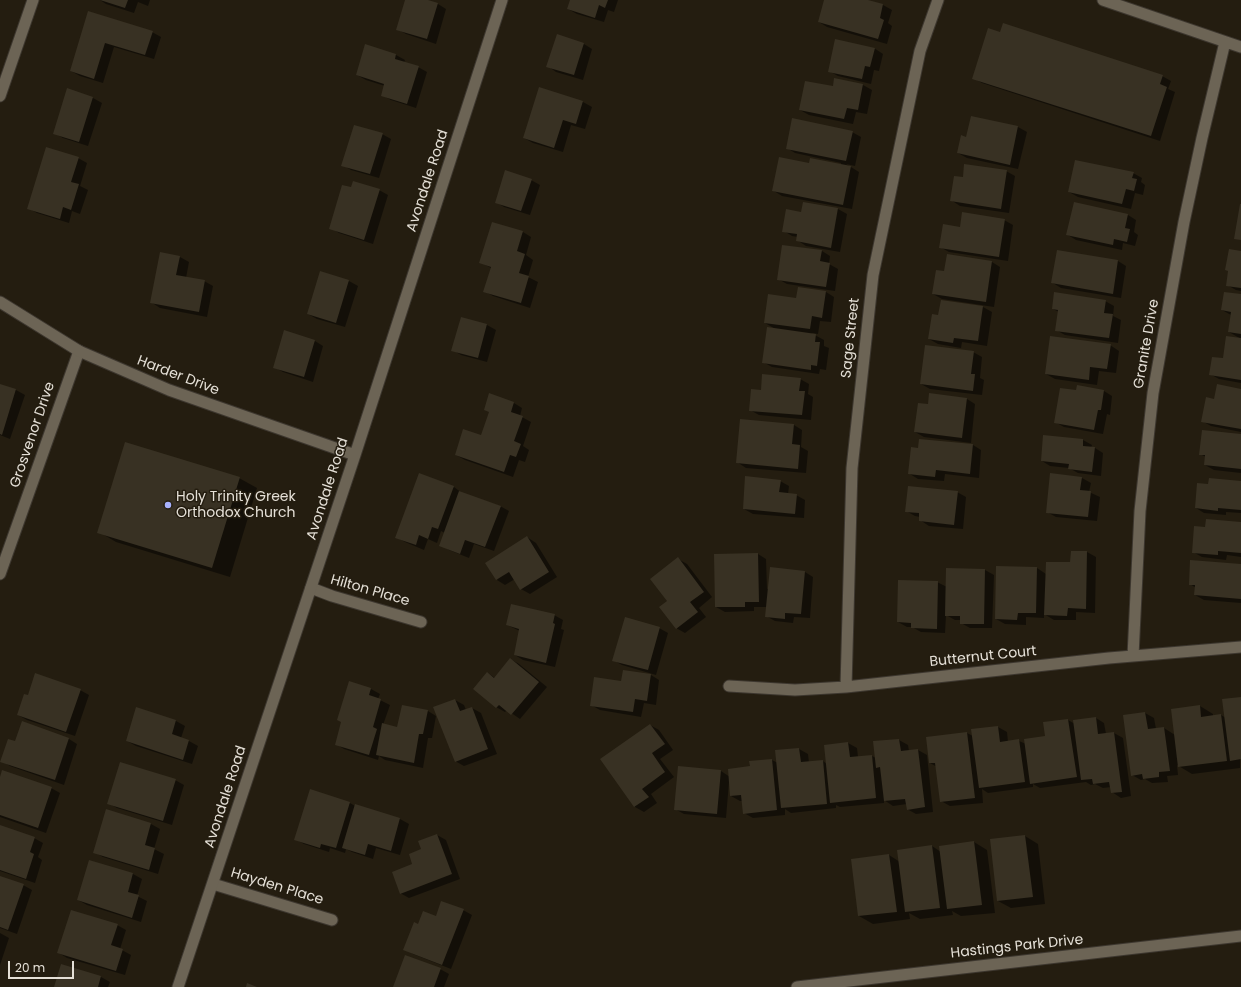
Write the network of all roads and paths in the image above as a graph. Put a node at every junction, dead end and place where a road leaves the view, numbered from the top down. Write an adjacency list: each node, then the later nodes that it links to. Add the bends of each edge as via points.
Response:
1 (33, 0): 7 (street)
2 (502, 0): 10 (street, Avondale Road)
3 (938, 0): 17 (street, Sage Street, via 920,51 873,275 852,468)
4 (1103, 0): 5 (street)
5 (1225, 42): 6 (street); 15 (street, Granite Drive, via 1184,222 1153,393 1140,511)
6 (1241, 47)
7 (0, 96)
8 (0, 302): 9 (street, Harder Drive)
9 (78, 351): 10 (street, Harder Drive, via 169,390); 11 (street, Grosvenor Drive)
10 (355, 455): 12 (street, Avondale Road)
11 (0, 574)
12 (311, 588): 13 (street, Hilton Place); 18 (street, Avondale Road)
13 (421, 622)
14 (1241, 647): 15 (street, Butternut Court)
15 (1133, 656): 17 (street, Butternut Court)
16 (729, 686): 17 (street, Butternut Court, via 795,690)
17 (846, 687)
18 (213, 884): 19 (street, Hayden Place); 21 (street, Avondale Road)
19 (332, 920)
20 (1241, 936): 22 (street, Hastings Park Drive)
21 (178, 987)
22 (797, 987)

